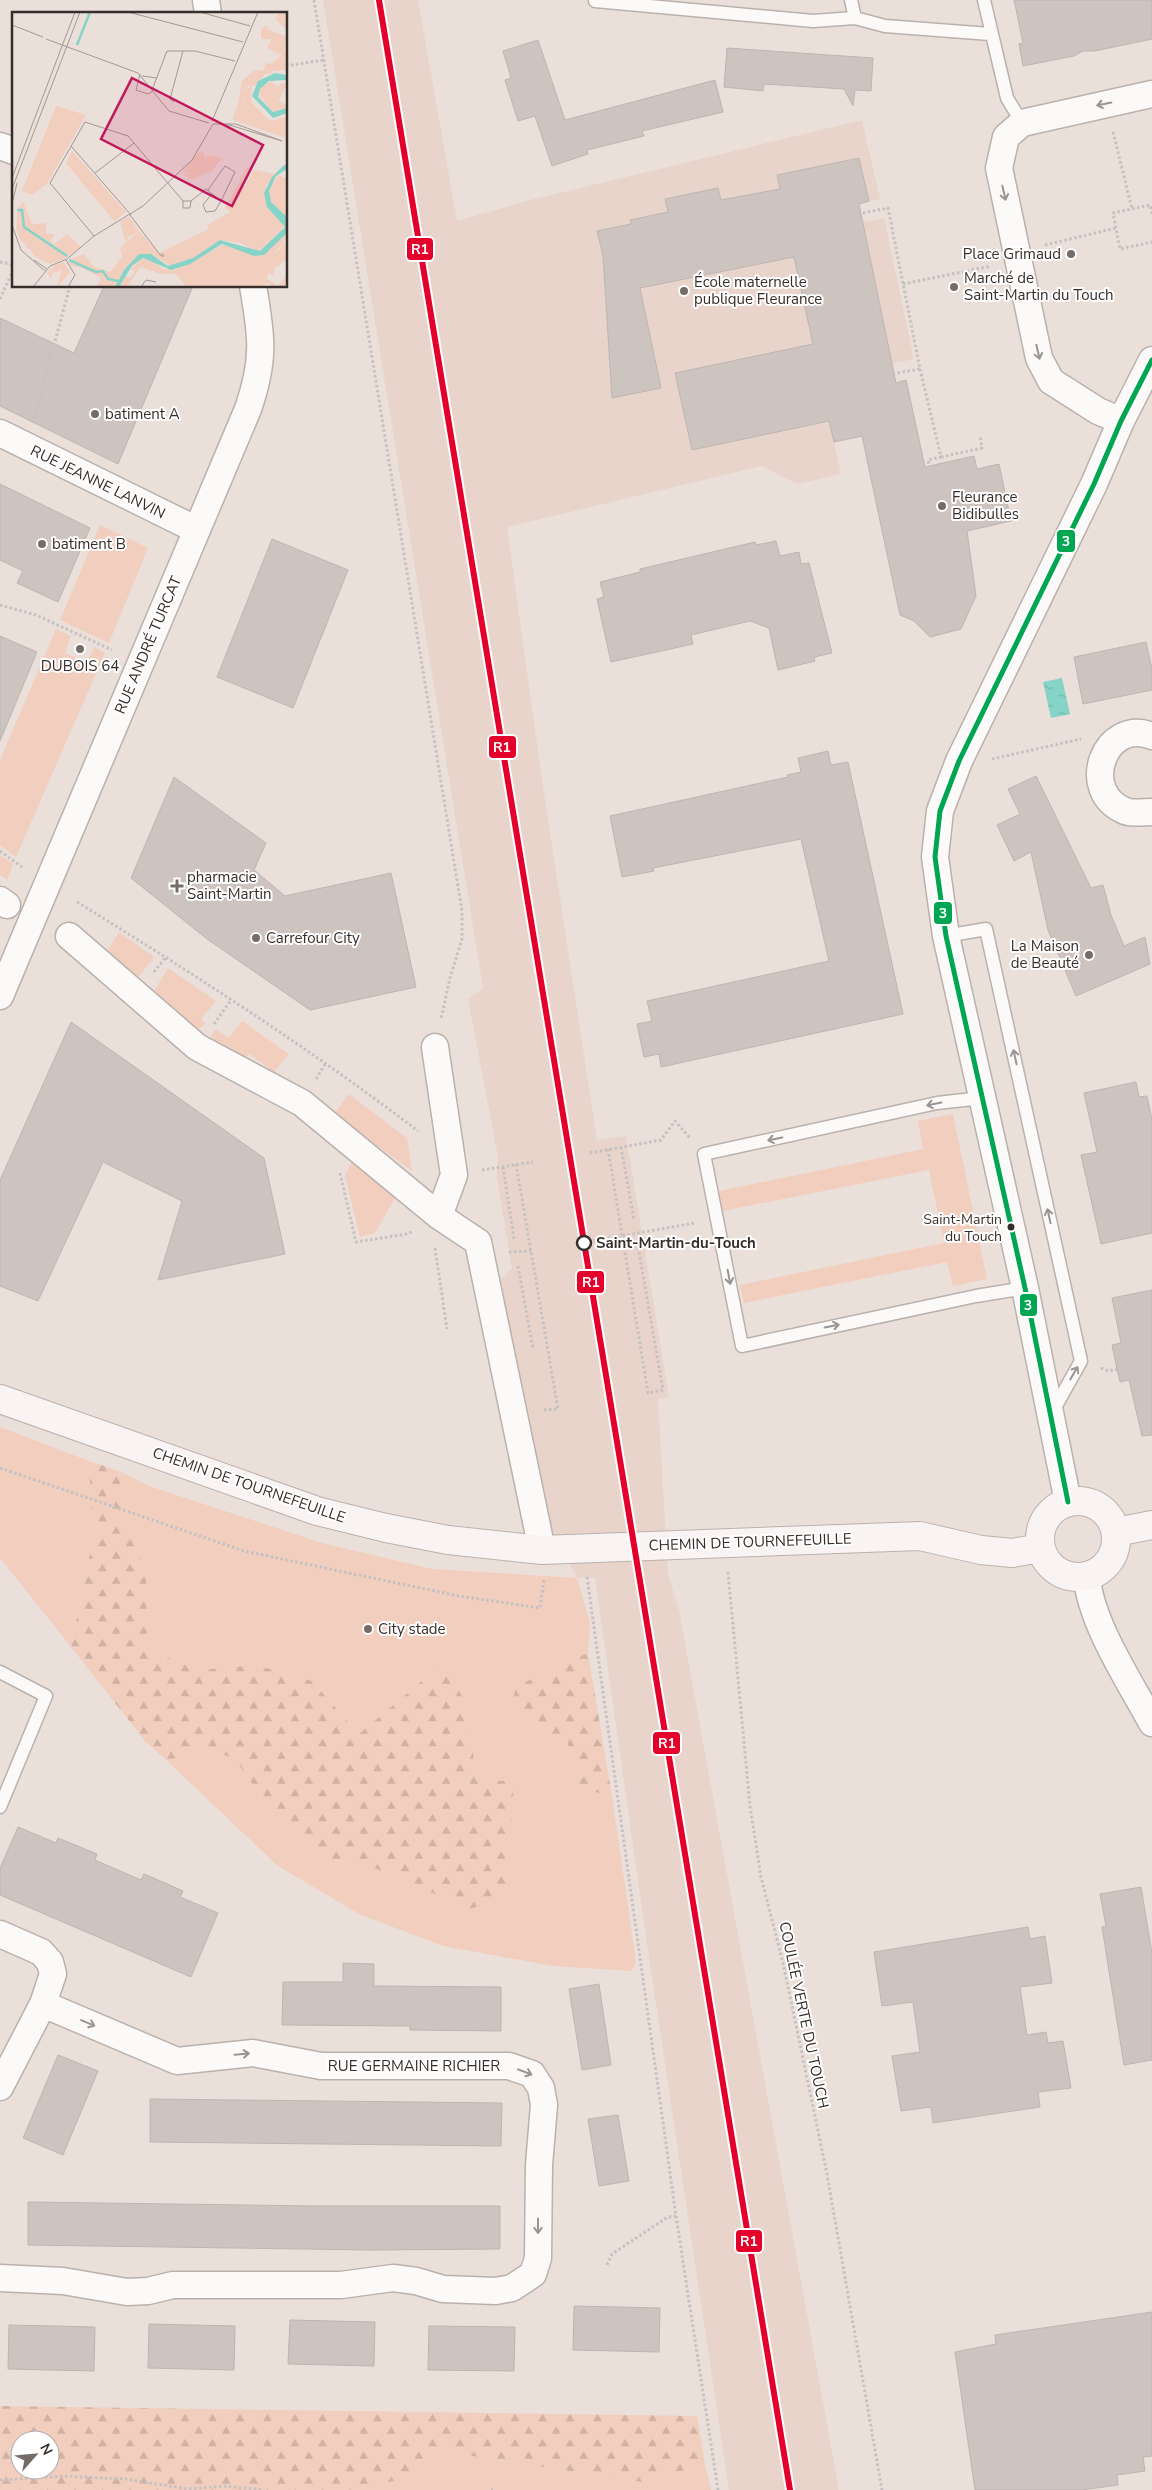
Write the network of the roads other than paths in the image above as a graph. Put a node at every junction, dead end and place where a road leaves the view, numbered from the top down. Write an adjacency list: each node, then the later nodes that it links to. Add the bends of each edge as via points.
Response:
1 (851, 0): 4 (lane)
2 (984, 0): 5 (lane)
3 (595, 1): 4 (lane, via 812,21)
4 (855, 18): 5 (lane, via 885,26)
5 (990, 34): 7 (lane, via 1007,98)
6 (1152, 94): 7 (street, one-way to 7)
7 (1022, 123): 13 (street, one-way to 13, via 1006,137 998,168 1039,358 1051,381 1098,411)
8 (0, 146): 9 (street)
9 (12, 150)
10 (253, 288): 15 (street, RUE ANDRÉ TURCAT, via 262,335 257,383)
11 (1152, 360): 12 (street)
12 (1144, 397): 13 (street)
13 (1121, 421): 19 (street, via 1094,484 958,761 940,811 935,857)
14 (0, 433): 15 (street, RUE JEANNE LANVIN)
15 (197, 530): 20 (street, RUE ANDRÉ TURCAT)
16 (1152, 736): 17 (street, via 1126,736 1114,742 1102,757 1099,778 1109,800 1126,812)
17 (1152, 812)
18 (69, 936): 23 (street, via 197,1046 302,1103)
19 (946, 936): 22 (street); 26 (lane, one-way to 19, via 1081,1361 986,928)
20 (0, 996)
21 (435, 1047): 23 (street, via 454,1175)
22 (982, 1098): 24 (street); 24 (lane, one-way to 24, via 938,1103 704,1154 742,1346)
23 (439, 1216): 31 (street, via 478,1242)
24 (1025, 1288): 26 (street)
25 (0, 1398): 31 (street, CHEMIN DE TOURNEFEUILLE, via 317,1511 448,1540)
26 (1050, 1416): 27 (street)
27 (1068, 1502): 29 (street, via 1084,1501 1099,1506 1110,1518); 30 (street, via 1055,1508 1045,1519 1040,1533)
28 (1152, 1525): 29 (street)
29 (1116, 1532): 32 (street, via 1116,1547 1110,1560 1100,1571)
30 (1041, 1548): 31 (street, CHEMIN DE TOURNEFEUILLE, via 1012,1553 981,1550 920,1536); 32 (street, via 1047,1562 1058,1572 1072,1577)
31 (542, 1550)
32 (1087, 1577): 34 (street, via 1088,1593 1104,1632)
33 (0, 1672): 35 (lane, via 46,1696)
34 (1152, 1723)
35 (0, 1807)
36 (0, 1934): 37 (street, via 41,1952 50,1962 53,1974)
37 (43, 2004): 38 (street); 39 (street, RUE GERMAINE RICHIER, one-way to 39, via 177,2061 253,2053 321,2066 510,2066 532,2074 541,2088 544,2105 539,2165 538,2258 533,2274 512,2288 496,2291 442,2289 393,2278 341,2286 173,2285 127,2292 63,2281)
38 (0, 2087)
39 (0, 2278)

